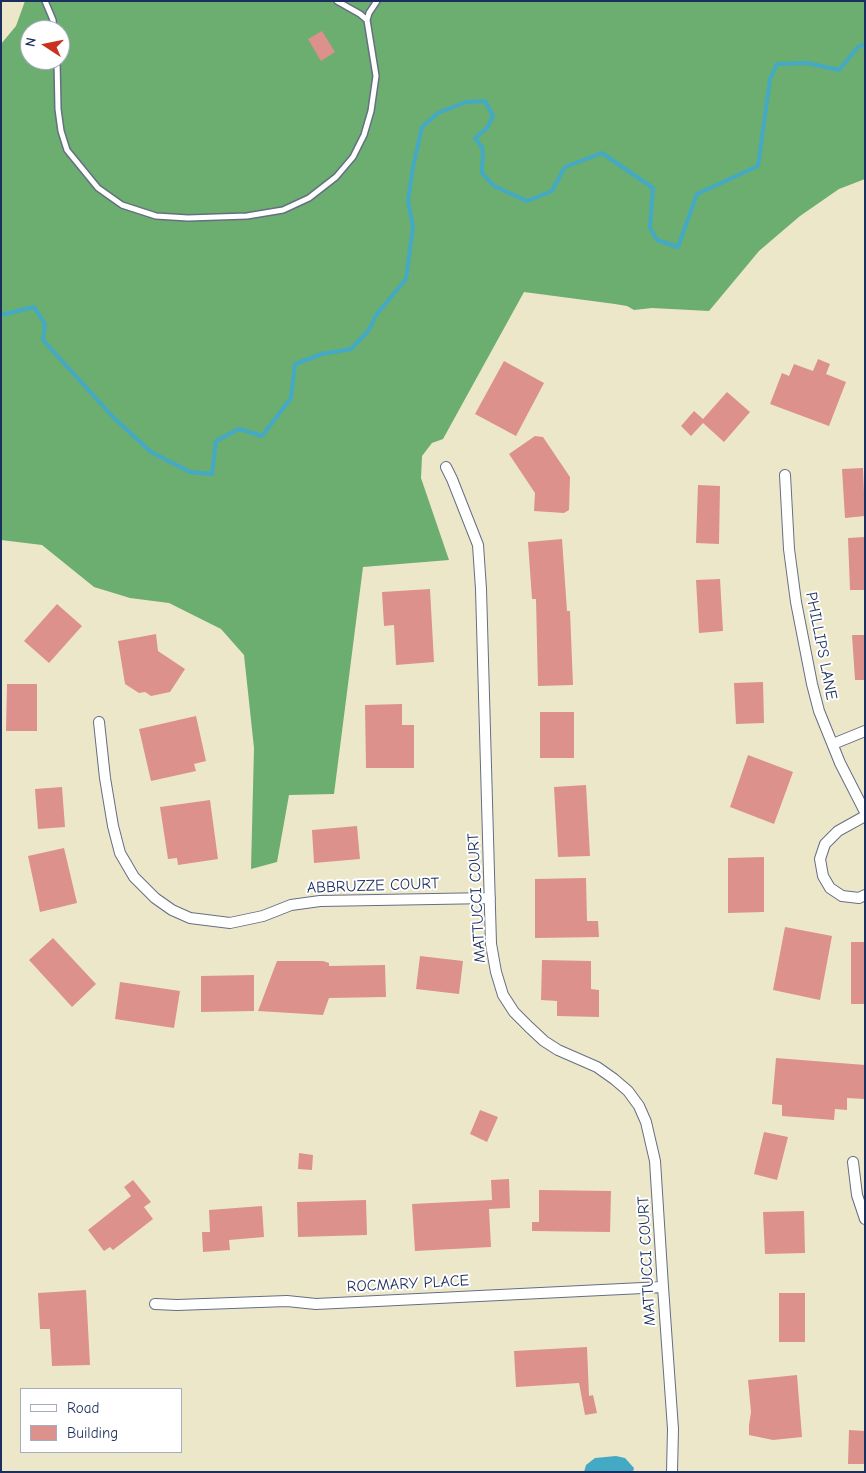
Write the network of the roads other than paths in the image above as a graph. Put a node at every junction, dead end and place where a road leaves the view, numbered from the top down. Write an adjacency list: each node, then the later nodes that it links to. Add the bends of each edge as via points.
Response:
1 (45, 1): 4 (lane)
2 (337, 1): 5 (lane)
3 (376, 1): 5 (lane)
4 (53, 20)
5 (367, 20): 6 (lane, via 376,76 371,112 354,157 336,177 309,198 283,210 247,216 156,216 122,205 98,188 67,150 58,109)
6 (57, 70)
7 (446, 467): 15 (street, MATTUCCI COURT, via 478,545)
8 (785, 475): 11 (street, PHILLIPS LANE, via 796,602 819,711)
9 (100, 722): 15 (street, ABBRUZZE COURT, via 105,778 120,853 134,877 172,910 190,918 230,923 263,916 291,905 320,901)
10 (865, 731): 11 (street)
11 (833, 744): 12 (street, PHILLIPS LANE)
12 (865, 812)
13 (865, 816): 14 (street, via 838,831 824,844 820,859 823,876 830,888 842,896)
14 (865, 896)
15 (490, 898): 18 (street, MATTUCCI COURT, via 491,944 496,972 514,1012 544,1041 614,1079 639,1106 655,1161)
16 (853, 1162): 17 (street, via 857,1195)
17 (865, 1219)
18 (663, 1287): 19 (street, ROCMARY PLACE, via 316,1304 287,1301); 20 (street, MATTUCCI COURT, via 674,1429)
19 (155, 1304)
20 (672, 1472)

